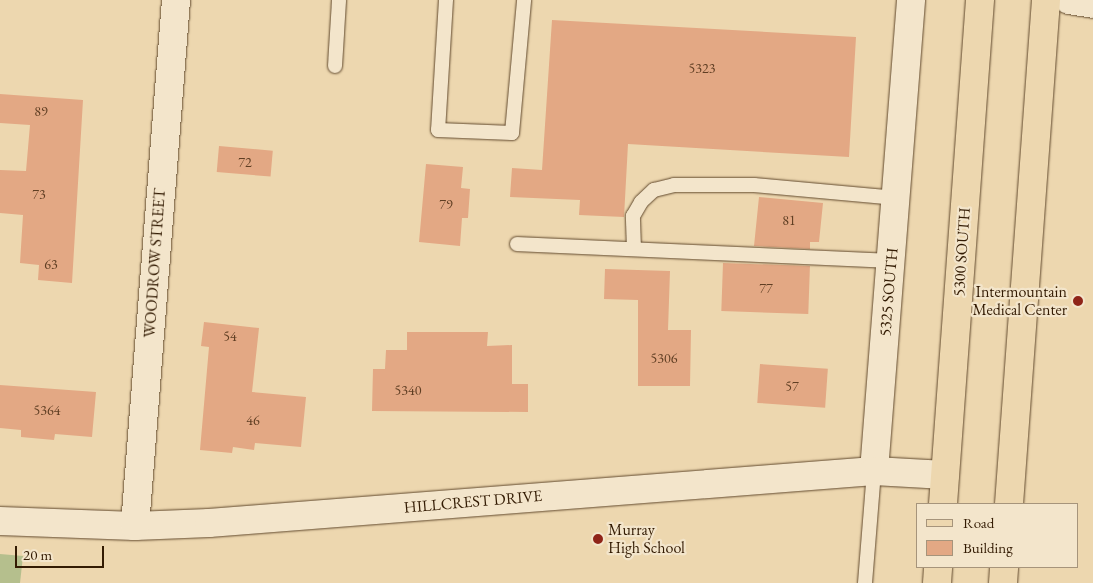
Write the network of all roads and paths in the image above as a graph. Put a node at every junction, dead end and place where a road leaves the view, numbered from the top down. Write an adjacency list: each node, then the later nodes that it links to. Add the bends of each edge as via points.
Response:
1 (176, 0): 20 (street, WOODROW STREET)
2 (339, 0): 10 (lane)
3 (446, 0): 4 (lane, via 438,130 512,134)
4 (524, 0)
5 (911, 0): 11 (street, 5325 SOUTH)
6 (980, 0): 16 (main road, 5300 SOUTH)
7 (1046, 0): 18 (main road)
8 (1069, 0): 9 (street)
9 (1093, 4)
10 (334, 66)
11 (896, 198): 13 (lane, via 754,184 674,185 654,190 642,202 634,216); 14 (street, 5325 SOUTH)
12 (517, 244): 13 (lane)
13 (634, 249): 14 (lane)
14 (891, 261): 15 (street, 5325 SOUTH)
15 (874, 471): 16 (street, HILLCREST DRIVE); 20 (street, HILLCREST DRIVE, via 346,513); 23 (lane, 5325 SOUTH)
16 (945, 475): 17 (main road, 5300 SOUTH)
17 (943, 503)
18 (1009, 503)
19 (0, 521): 20 (street, HILLCREST DRIVE)
20 (135, 526)
21 (938, 568): 24 (main road)
22 (1004, 568): 25 (main road)
23 (865, 583)
24 (937, 583)
25 (1003, 583)

